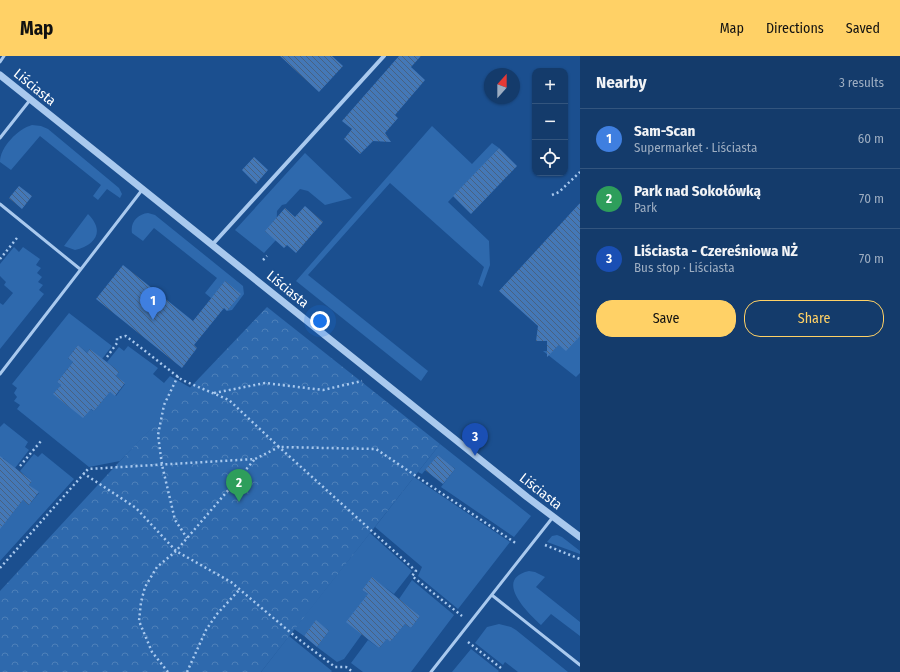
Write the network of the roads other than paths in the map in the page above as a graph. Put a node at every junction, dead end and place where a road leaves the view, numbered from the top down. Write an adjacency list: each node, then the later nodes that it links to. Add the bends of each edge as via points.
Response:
1 (4, 56): 3 (lane)
2 (384, 56): 9 (street)
3 (0, 62)
4 (0, 75): 5 (street, Liściasta)
5 (30, 100): 6 (lane); 7 (street, Liściasta)
6 (0, 138)
7 (142, 189): 9 (street, Liściasta); 10 (lane)
8 (0, 204): 10 (lane)
9 (212, 245): 12 (street, Liściasta)
10 (80, 269): 11 (lane)
11 (0, 374)
12 (552, 517): 13 (street, Liściasta); 14 (lane)
13 (580, 537)
14 (493, 596): 15 (lane); 16 (lane)
15 (580, 665)
16 (432, 672)

